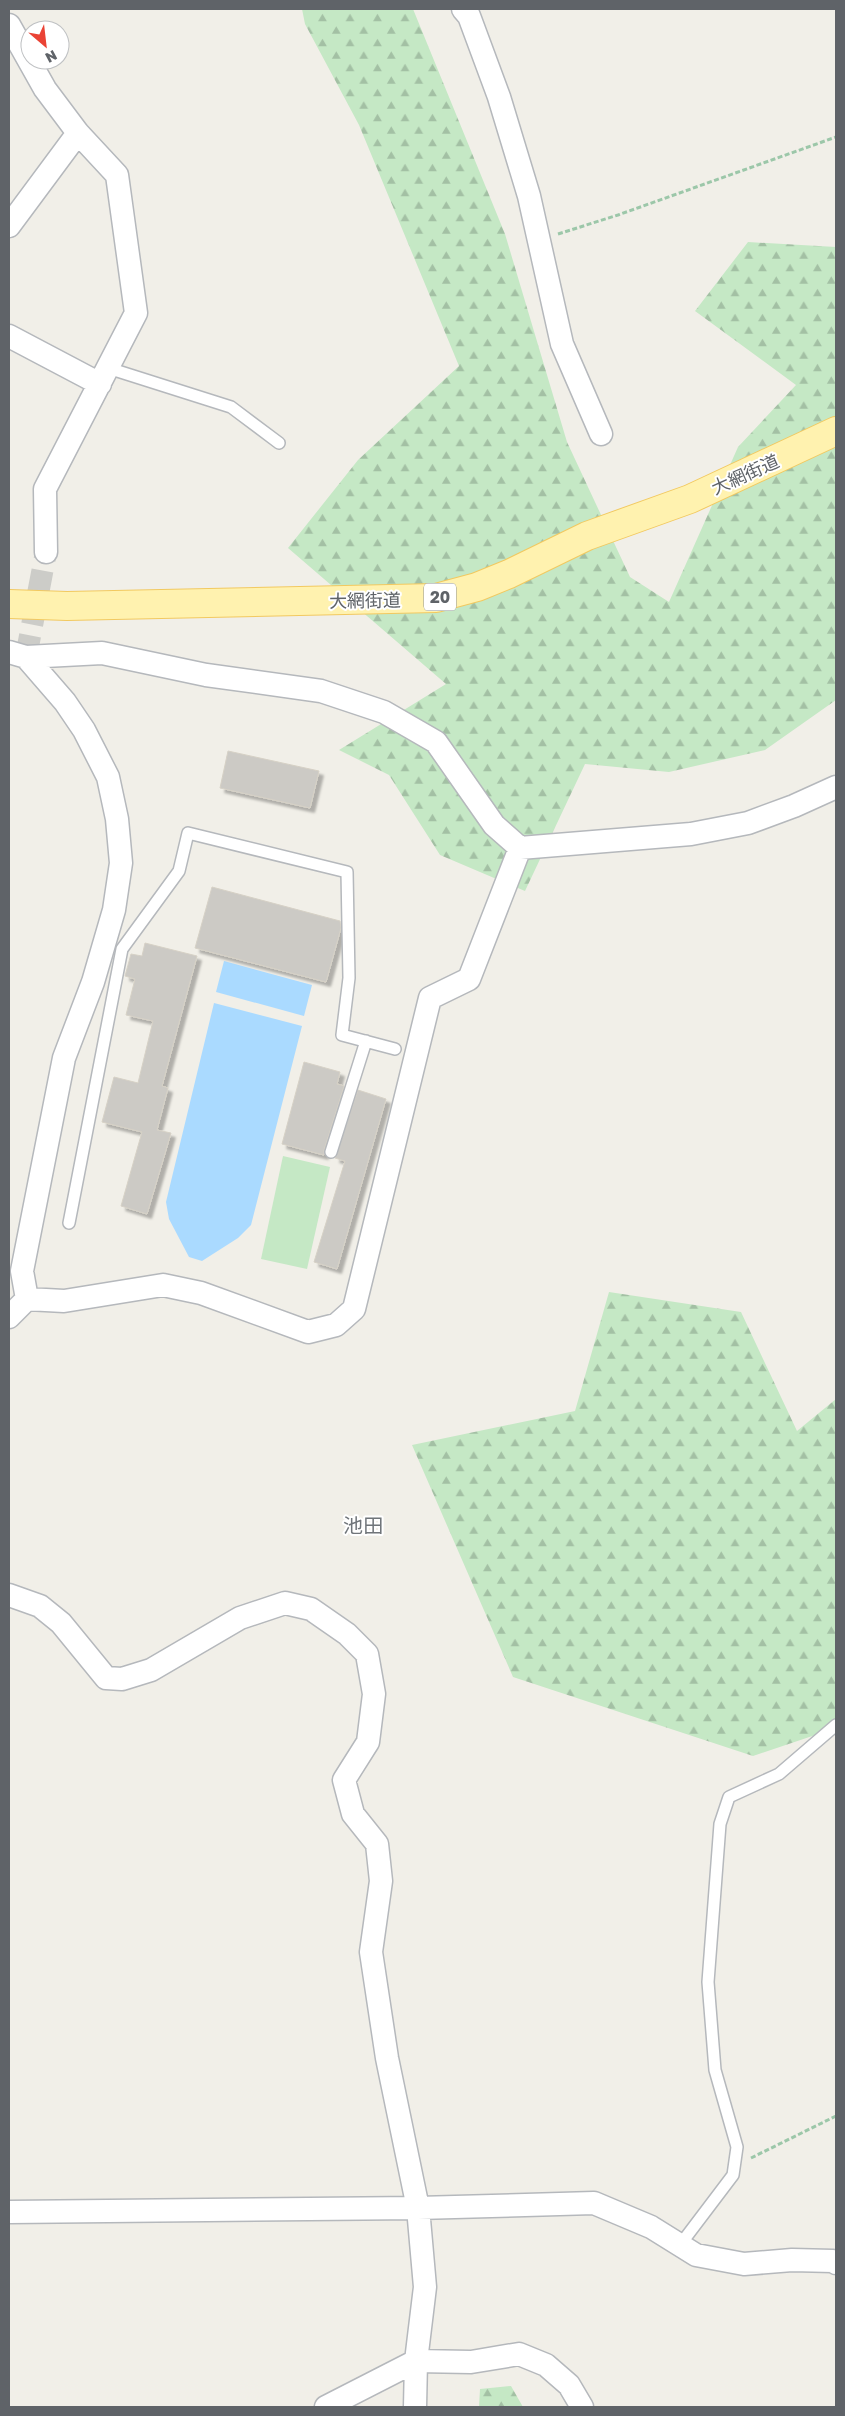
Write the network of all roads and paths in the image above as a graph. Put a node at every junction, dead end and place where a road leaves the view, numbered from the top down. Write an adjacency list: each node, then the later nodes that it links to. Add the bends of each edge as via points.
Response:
1 (463, 9): 6 (street, via 469,16 499,97)
2 (9, 25): 3 (street, via 45,89)
3 (78, 133): 5 (street); 8 (street, via 117,175 136,313)
4 (836, 137): 6 (path, via 565,231)
5 (9, 226)
6 (540, 243): 10 (street, via 562,344)
7 (9, 336): 8 (street)
8 (104, 376): 11 (lane, via 231,407); 12 (street, via 45,489)
9 (836, 430): 13 (main road, 大網街道 / 20, via 690,499 587,536 477,587 436,598 76,606)
10 (601, 434)
11 (280, 443)
12 (46, 552)
13 (9, 604)
14 (18, 655): 16 (street, via 102,653 206,674 321,691 384,712 436,742 494,826); 17 (street, via 65,702 84,730 108,778 117,819 121,863 114,910)
15 (836, 786): 16 (street, via 794,806 748,822 692,834)
16 (520, 848): 23 (street, via 469,978 430,998 354,1309 336,1325 308,1332 201,1293 163,1286 64,1301)
17 (92, 982): 18 (lane); 23 (street, via 64,1058 22,1271)
18 (114, 990): 19 (lane, via 122,950 178,871 188,833 347,872 349,978 342,1035); 22 (lane)
19 (366, 1041): 20 (lane); 21 (lane)
20 (395, 1049)
21 (331, 1152)
22 (69, 1223)
23 (27, 1299): 24 (street)
24 (9, 1316)
25 (9, 1595): 29 (street, via 40,1606 61,1623 106,1678 122,1678 151,1670 240,1618 285,1603 311,1609 347,1634 367,1654 374,1694 368,1742 344,1780 353,1814 377,1844 381,1882 371,1952 387,2058)
26 (836, 1725): 28 (lane, via 779,1774 729,1796 720,1824 708,1982 715,2070 737,2147)
27 (836, 2116): 28 (path)
28 (735, 2166): 31 (lane, via 733,2175)
29 (418, 2208): 30 (street); 31 (street, via 594,2203 651,2227); 33 (street, via 425,2287)
30 (9, 2212)
31 (680, 2245): 32 (street, via 696,2255 744,2264 792,2260)
32 (836, 2263)
33 (416, 2362): 34 (street); 35 (street); 36 (street, via 471,2362 518,2354 546,2365 569,2385)
34 (326, 2407)
35 (415, 2407)
36 (582, 2407)

